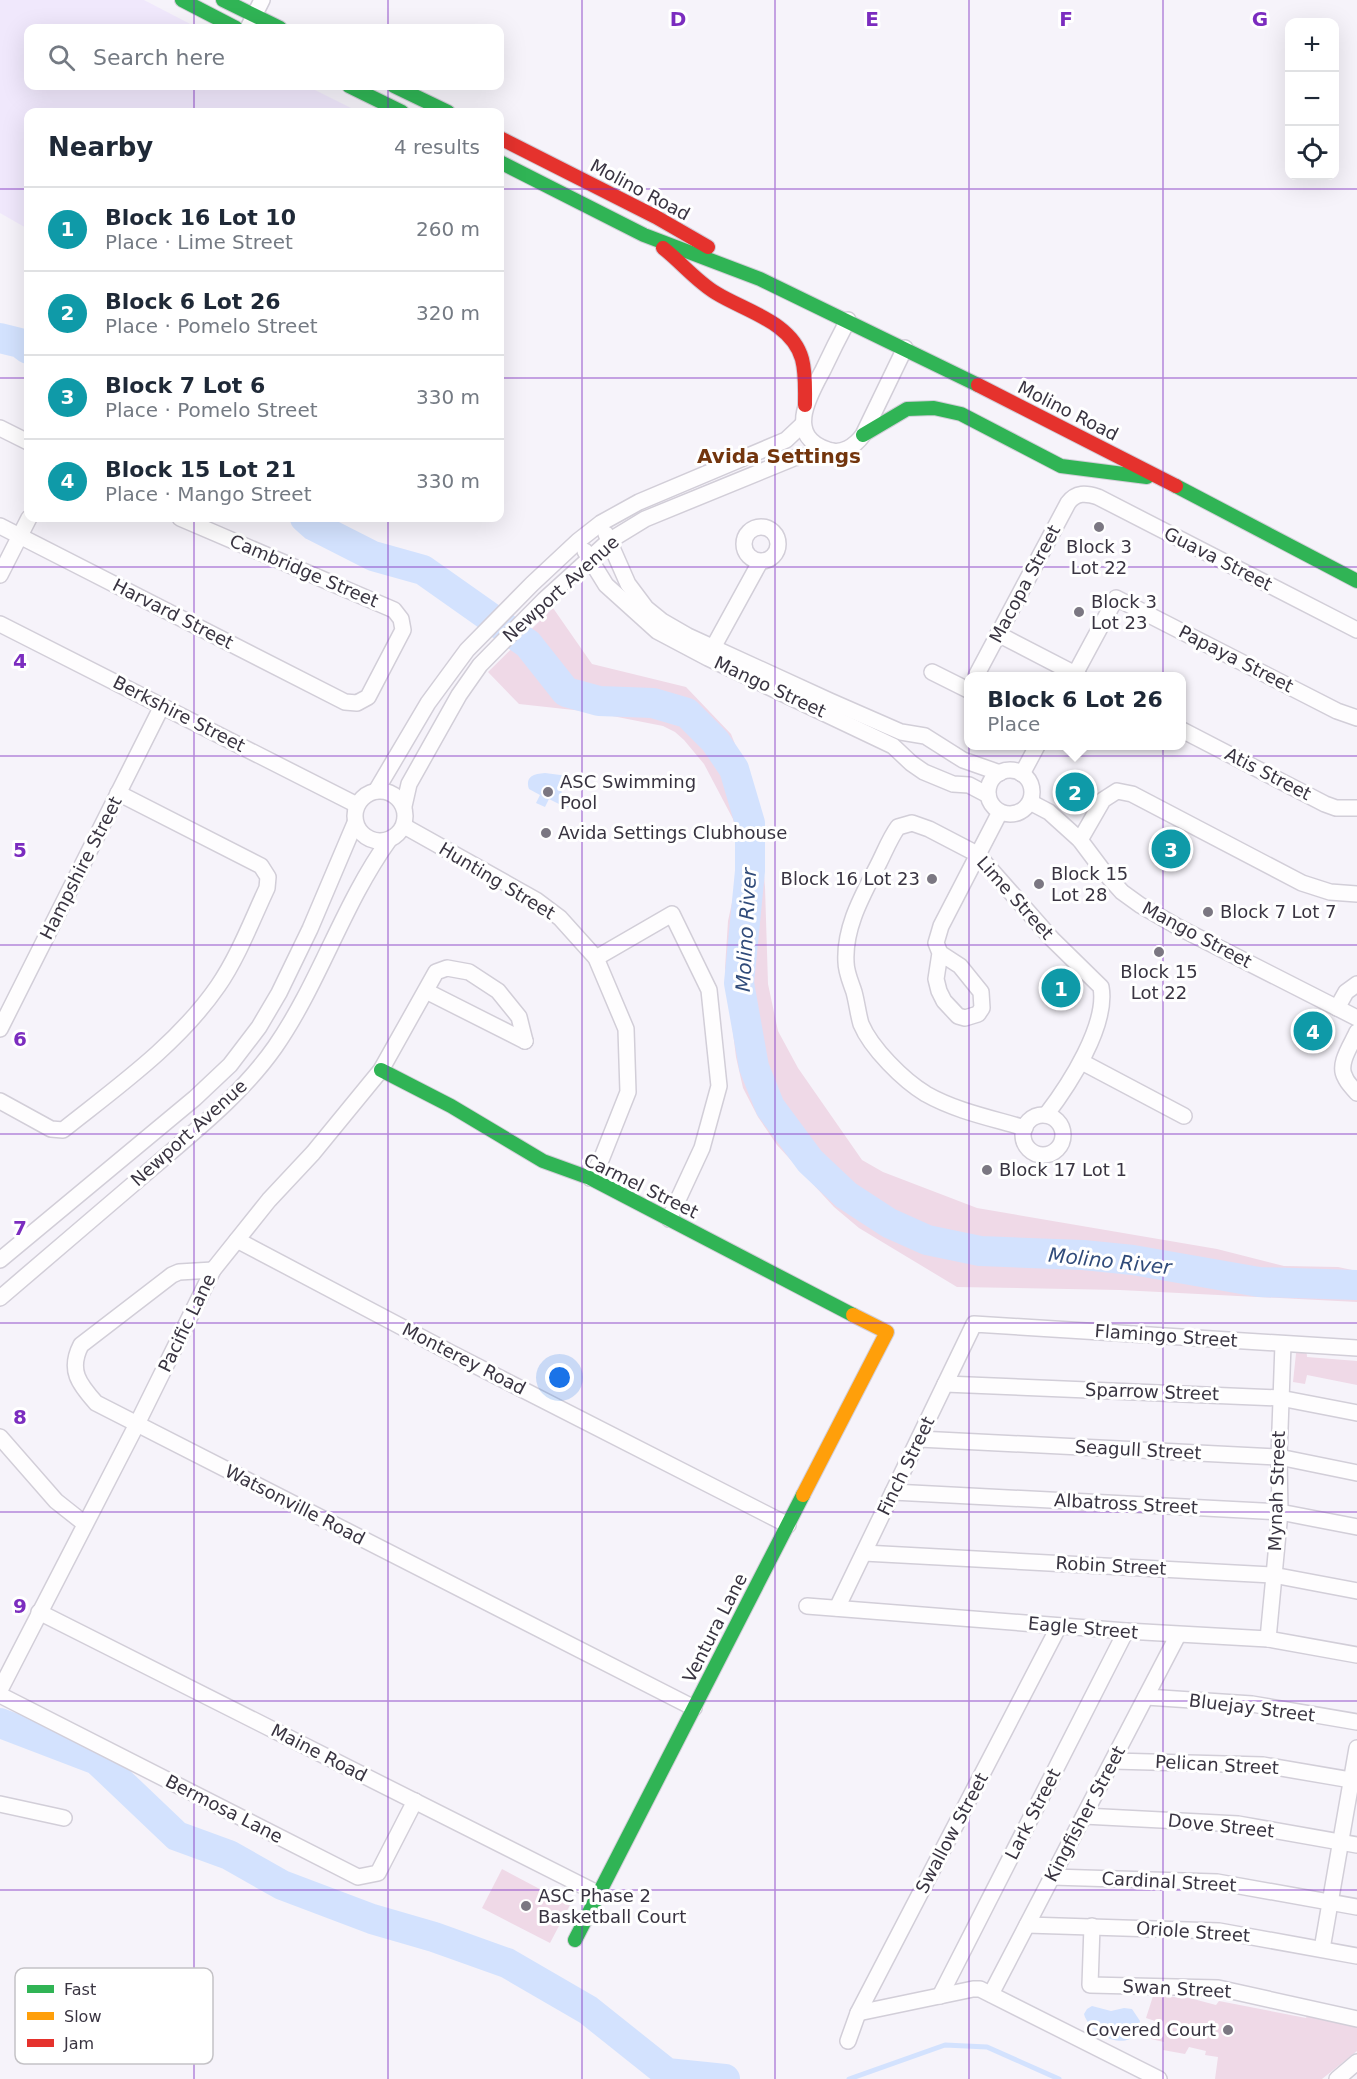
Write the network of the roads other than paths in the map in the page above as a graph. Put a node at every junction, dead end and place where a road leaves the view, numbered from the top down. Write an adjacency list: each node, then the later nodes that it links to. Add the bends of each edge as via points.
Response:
1 (182, 0): 5 (main road)
2 (223, 0): 4 (main road)
3 (262, 0): 4 (street)
4 (251, 22)
5 (228, 24)
6 (357, 90): 8 (main road)
7 (402, 90): 9 (main road)
8 (394, 108)
9 (440, 108)
10 (504, 140): 13 (main road, Molino Road, via 656,217)
11 (504, 164): 12 (main road, Molino Road)
12 (644, 235): 13 (main road, Molino Road); 16 (main road, via 715,293 775,323 789,335 805,365)
13 (760, 279): 14 (main road, Molino Road)
14 (848, 320): 15 (main road, Molino Road); 16 (street)
15 (905, 348): 19 (street); 22 (main road, Molino Road)
16 (805, 405): 17 (street)
17 (803, 424): 21 (street, via 808,437); 26 (street, Newport Avenue, via 786,440 639,502)
18 (0, 428): 20 (street)
19 (863, 435): 21 (street, Newport Avenue, via 856,444); 22 (main road, via 908,409 934,408 961,414 1061,466)
20 (24, 440)
21 (832, 451): 30 (street, Newport Avenue, via 794,458 645,519)
22 (1163, 479): 34 (main road, Molino Road)
23 (1078, 495): 36 (street, Guava Street, via 1098,498); 37 (street, Macopa Street, via 1068,503)
24 (27, 522): 28 (street)
25 (189, 522): 44 (street, Cambridge Street, via 394,610 402,619 403,630 368,697 357,703)
26 (601, 523): 29 (street, Newport Avenue); 30 (street, Mango Street)
27 (0, 526): 28 (street, Harvard Street)
28 (20, 536): 33 (street); 44 (street, Harvard Street)
29 (578, 541): 31 (street, Mango Street); 52 (street, Newport Avenue, via 467,650 428,703)
30 (609, 541): 31 (street, Newport Avenue); 38 (street, Mango Street, via 628,584 646,608)
31 (590, 558): 38 (street, Mango Street, via 606,585 657,631); 57 (street, Newport Avenue, via 480,665 409,784)
32 (760, 562): 38 (street)
33 (0, 575)
34 (1357, 581)
35 (0, 624): 45 (street, Berkshire Street)
36 (1357, 630)
37 (998, 634): 40 (street, Macopa Street); 41 (street)
38 (711, 652): 46 (street, Mango Street)
39 (932, 672): 43 (street)
40 (978, 672)
41 (1069, 672)
42 (1078, 672): 47 (street, Papaya Street, via 1116,598)
43 (964, 688)
44 (345, 702)
45 (162, 706): 53 (street, Hampshire Street); 56 (street, Berkshire Street)
46 (828, 707): 50 (street, Mango Street, via 901,732 925,736 963,760); 54 (street, Mango Street, via 893,746 924,772)
47 (1357, 718)
48 (1186, 732): 58 (street, Atis Street, via 1325,804)
49 (1035, 750): 51 (street)
50 (1000, 773): 51 (street, Mango Street, via 1011,770); 54 (street, via 991,782)
51 (1022, 774): 55 (street, via 1031,785)
52 (376, 791): 56 (street, via 368,793); 57 (street, via 393,794)
53 (118, 793): 72 (street, Hampshire Street); 77 (street, via 261,866 268,877 267,888 218,986 179,1033 106,1096 57,1131)
54 (988, 795): 59 (street)
55 (1030, 802): 59 (street, via 1014,814); 63 (street, Mango Street)
56 (357, 805): 60 (street)
57 (404, 807): 61 (street)
58 (1357, 808)
59 (1000, 812): 64 (street)
60 (355, 823): 62 (street, via 364,837); 84 (street, Newport Avenue, via 279,993 231,1065)
61 (404, 826): 62 (street); 67 (street, Hunting Street, via 536,900 560,918)
62 (389, 840): 86 (street, Newport Avenue, via 369,867 302,1004 252,1074 211,1118)
63 (1080, 840): 65 (street, via 1102,800 1117,791 1132,794 1302,883 1330,892); 70 (street, Mango Street, via 1122,892 1140,905)
64 (977, 855): 66 (street, via 941,926 936,943); 74 (street, Lime Street, via 1101,987 1102,1005); 80 (street, Lime Street, via 929,829 912,824 898,826 852,920 846,962 862,1024 875,1046 904,1078 940,1101)
65 (1357, 894)
66 (940, 953)
67 (596, 958): 81 (street, Hunting Street, via 626,1029 628,1092); 82 (street, via 672,914 709,990 719,1086 702,1148)
68 (1357, 984): 70 (street, via 1346,992)
69 (426, 991): 69 (street, Pacific Lane, via 436,972 447,968 469,972 498,991 519,1017 525,1041); 75 (street, Pacific Lane)
70 (1337, 1008): 71 (street, Mango Street)
71 (1357, 1018)
72 (0, 1029)
73 (1357, 1032): 76 (street, via 1342,1070)
74 (1082, 1062): 78 (street, Lime Street); 79 (street)
75 (381, 1070): 81 (main road, Carmel Street, via 543,1161); 83 (street, Pacific Lane)
76 (1357, 1093)
77 (0, 1101)
78 (1046, 1115): 80 (street, Lime Street, via 1036,1116); 80 (street, via 1058,1121 1063,1133 1060,1145 1051,1154 1038,1155 1027,1147)
79 (1184, 1116)
80 (1024, 1128)
81 (590, 1178): 82 (main road, Carmel Street)
82 (669, 1219): 88 (main road, Carmel Street)
83 (237, 1240): 85 (street, Pacific Lane); 102 (street, Monterey Road)
84 (0, 1260)
85 (213, 1270): 94 (street, Pacific Lane); 94 (street, Watsonville Road, via 172,1275 81,1345 75,1356 81,1386 96,1403)
86 (0, 1298)
87 (974, 1324): 89 (street, Flamingo Street); 91 (street, Finch Street)
88 (887, 1332): 102 (main road, Ventura Lane)
89 (1283, 1344): 90 (street, Flamingo Street); 92 (street, Mynah Street)
90 (1357, 1348)
91 (945, 1384): 92 (street, Sparrow Street); 96 (street, Finch Street)
92 (1280, 1398): 93 (street, Sparrow Street); 97 (street, Mynah Street)
93 (1357, 1413)
94 (137, 1424): 101 (street, Pacific Lane); 118 (street, Watsonville Road)
95 (0, 1437): 101 (street, via 56,1501)
96 (918, 1439): 97 (street, Seagull Street); 99 (street, Finch Street)
97 (1279, 1457): 98 (street, Seagull Street); 100 (street, Mynah Street)
98 (1357, 1473)
99 (893, 1492): 100 (street, Albatross Street); 104 (street, Finch Street)
100 (1280, 1512): 103 (street, Albatross Street); 105 (street, Mynah Street)
101 (85, 1524): 109 (street, Pacific Lane)
102 (788, 1525): 118 (main road, Ventura Lane)
103 (1357, 1527)
104 (864, 1553): 105 (street, Robin Street); 108 (street, Finch Street)
105 (1273, 1575): 106 (street, Robin Street); 113 (street, Mynah Street)
106 (1357, 1591)
107 (807, 1606): 108 (street, Eagle Street)
108 (837, 1608): 110 (street, Eagle Street)
109 (39, 1612): 115 (street, Pacific Lane); 123 (street, Maine Road)
110 (1059, 1626): 111 (street, Eagle Street); 140 (street, Swallow Street)
111 (1126, 1632): 112 (street, Eagle Street); 139 (street, Lark Street)
112 (1178, 1635): 113 (street, Eagle Street); 117 (street, Kingfisher Street)
113 (1268, 1639): 114 (street, Eagle Street)
114 (1357, 1655)
115 (0, 1690)
116 (0, 1695): 123 (street, Bermosa Lane, via 358,1877 378,1873)
117 (1146, 1697): 119 (street, Bluejay Street, via 1252,1704); 121 (street, Kingfisher Street)
118 (694, 1708): 130 (main road, Ventura Lane)
119 (1357, 1722)
120 (1357, 1748): 122 (street)
121 (1113, 1761): 122 (street, Pelican Street, via 1263,1765); 125 (street, Kingfisher Street)
122 (1354, 1780): 127 (street)
123 (415, 1801): 130 (street, Maine Road)
124 (0, 1804): 126 (street)
125 (1084, 1816): 127 (street, Dove Street, via 1238,1824); 129 (street, Kingfisher Street)
126 (64, 1818)
127 (1340, 1842): 128 (street, Dove Street); 131 (street)
128 (1357, 1845)
129 (1052, 1877): 131 (street, Cardinal Street, via 1217,1882); 133 (street, Kingfisher Street)
130 (599, 1894): 135 (main road, Ventura Lane)
131 (1331, 1902): 132 (street, Cardinal Street); 136 (street)
132 (1357, 1907)
133 (1027, 1925): 134 (street, Oriole Street); 138 (street, Kingfisher Street)
134 (1092, 1926): 136 (street, Oriole Street, via 1219,1931); 141 (street, Swan Street, via 1090,1985 1218,1988)
135 (575, 1940)
136 (1322, 1949): 137 (street, Oriole Street)
137 (1357, 1956)
138 (991, 1994): 139 (street, via 973,1989); 144 (street)
139 (940, 1996): 140 (street)
140 (858, 2013): 142 (street, Swallow Street)
141 (1357, 2019)
142 (848, 2041)
143 (1357, 2062): 145 (street)
144 (1159, 2079)
145 (1337, 2079)

